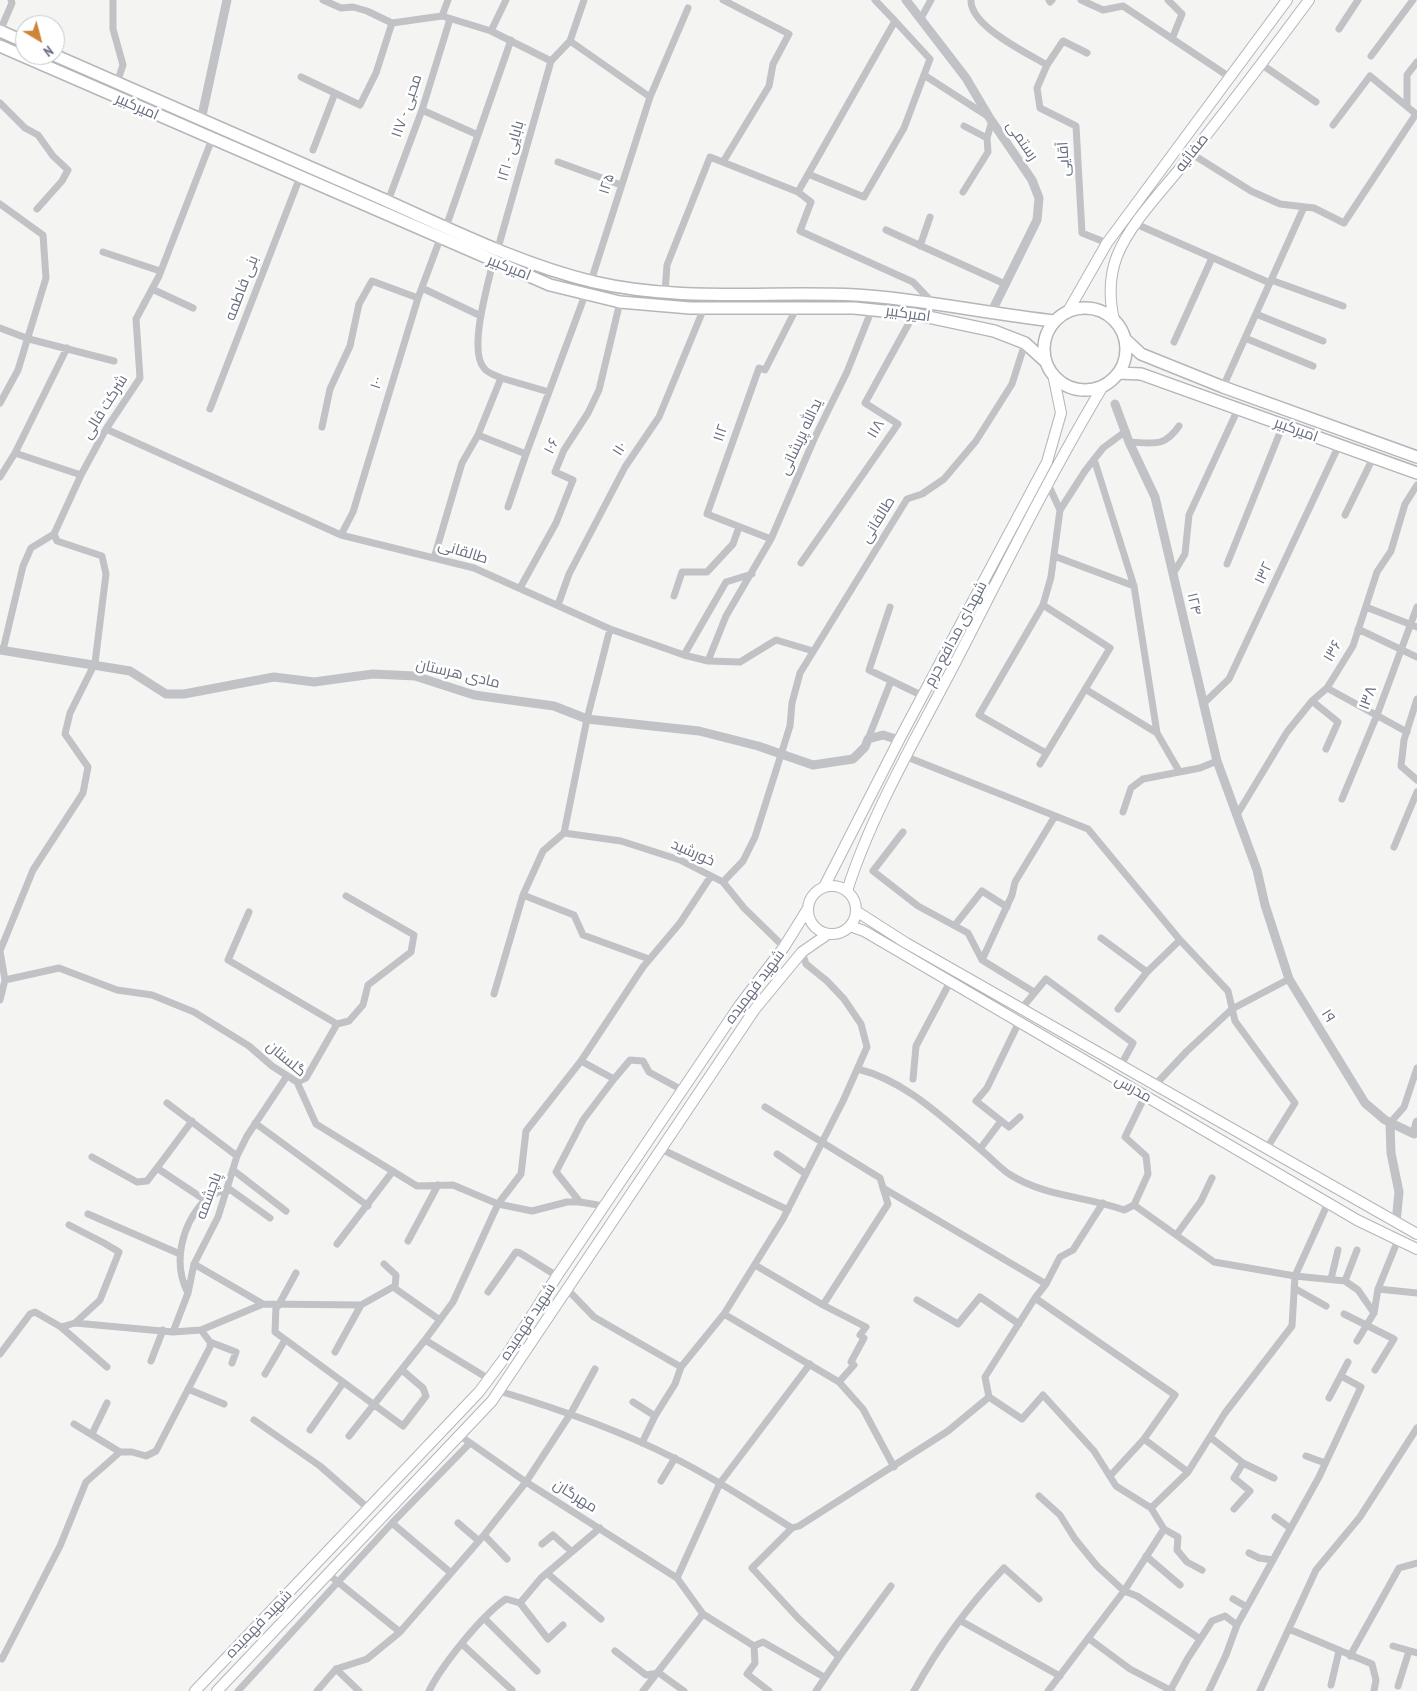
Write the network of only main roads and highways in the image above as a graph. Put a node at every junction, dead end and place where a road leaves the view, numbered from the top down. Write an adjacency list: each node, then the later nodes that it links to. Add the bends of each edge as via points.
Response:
1 (1287, 0): 11 (main road, صفائیه, via 1107,243)
2 (1308, 0): 12 (main road, صفائیه, via 1136,224 1118,254 1111,274)
3 (0, 31): 4 (main road)
4 (15, 38)
5 (0, 46): 6 (main road, امیرکبیر)
6 (15, 52)
7 (65, 60): 9 (main road, امیرکبیر, via 446,227 557,271 591,281 665,292)
8 (44, 65): 10 (main road, امیرکبیر, via 550,285 620,302 704,308)
9 (783, 295): 10 (main road); 13 (main road, امیرکبیر, via 855,295 933,303)
10 (783, 308): 15 (main road, امیرکبیر, via 872,309 914,314 994,331 1025,343)
11 (1067, 313): 12 (main road, via 1087,308); 13 (main road)
12 (1114, 320): 14 (main road)
13 (1055, 322): 15 (main road, via 1045,340)
14 (1125, 338): 16 (main road, via 1126,353); 19 (main road, امیرکبیر, via 1141,354)
15 (1046, 362): 17 (main road)
16 (1118, 373): 18 (main road); 20 (main road, امیرکبیر, via 1141,374)
17 (1053, 374): 18 (main road, via 1064,384 1078,389); 22 (main road, شهدای مدافع حرم, via 1061,413)
18 (1102, 386): 23 (main road, شهدای مدافع حرم)
19 (1277, 407): 20 (main road); 21 (main road, امیرکبیر)
20 (1278, 423): 24 (main road, امیرکبیر)
21 (1417, 457)
22 (1047, 462): 23 (main road, via 1054,461); 25 (main road, شهدای مدافع حرم)
23 (1057, 467): 26 (main road, شهدای مدافع حرم, via 906,757)
24 (1417, 474)
25 (824, 887): 26 (main road); 27 (main road, via 812,896)
26 (846, 891): 28 (main road, via 852,896)
27 (807, 910): 30 (main road, via 816,928); 31 (main road, شهید فهمیده)
28 (856, 911): 29 (main road); 35 (main road, مدرس, via 906,943)
29 (850, 926): 30 (main road, via 844,931); 36 (main road, مدرس, via 864,931)
30 (828, 934): 32 (main road, شهید فهمیده, via 802,952)
31 (722, 1032): 32 (main road, via 727,1041); 33 (main road, شهید فهمیده)
32 (734, 1041): 34 (main road, شهید فهمیده)
33 (709, 1050): 34 (main road, via 718,1051); 39 (main road, شهید فهمیده, via 506,1356 450,1424)
34 (722, 1058): 40 (main road, شهید فهمیده, via 499,1391)
35 (1202, 1111): 36 (main road); 37 (main road, مدرس)
36 (1196, 1126): 38 (main road, مدرس, via 1328,1203)
37 (1417, 1234)
38 (1417, 1249)
39 (405, 1471): 40 (main road, via 408,1478); 41 (main road, شهید فهمیده)
40 (416, 1481): 42 (main road, شهید فهمیده)
41 (389, 1488): 42 (main road, via 398,1489); 44 (main road, شهید فهمیده)
42 (400, 1497): 43 (main road, شهید فهمیده)
43 (227, 1686): 45 (main road, شهید فهمیده)
44 (195, 1691)
45 (217, 1691)

